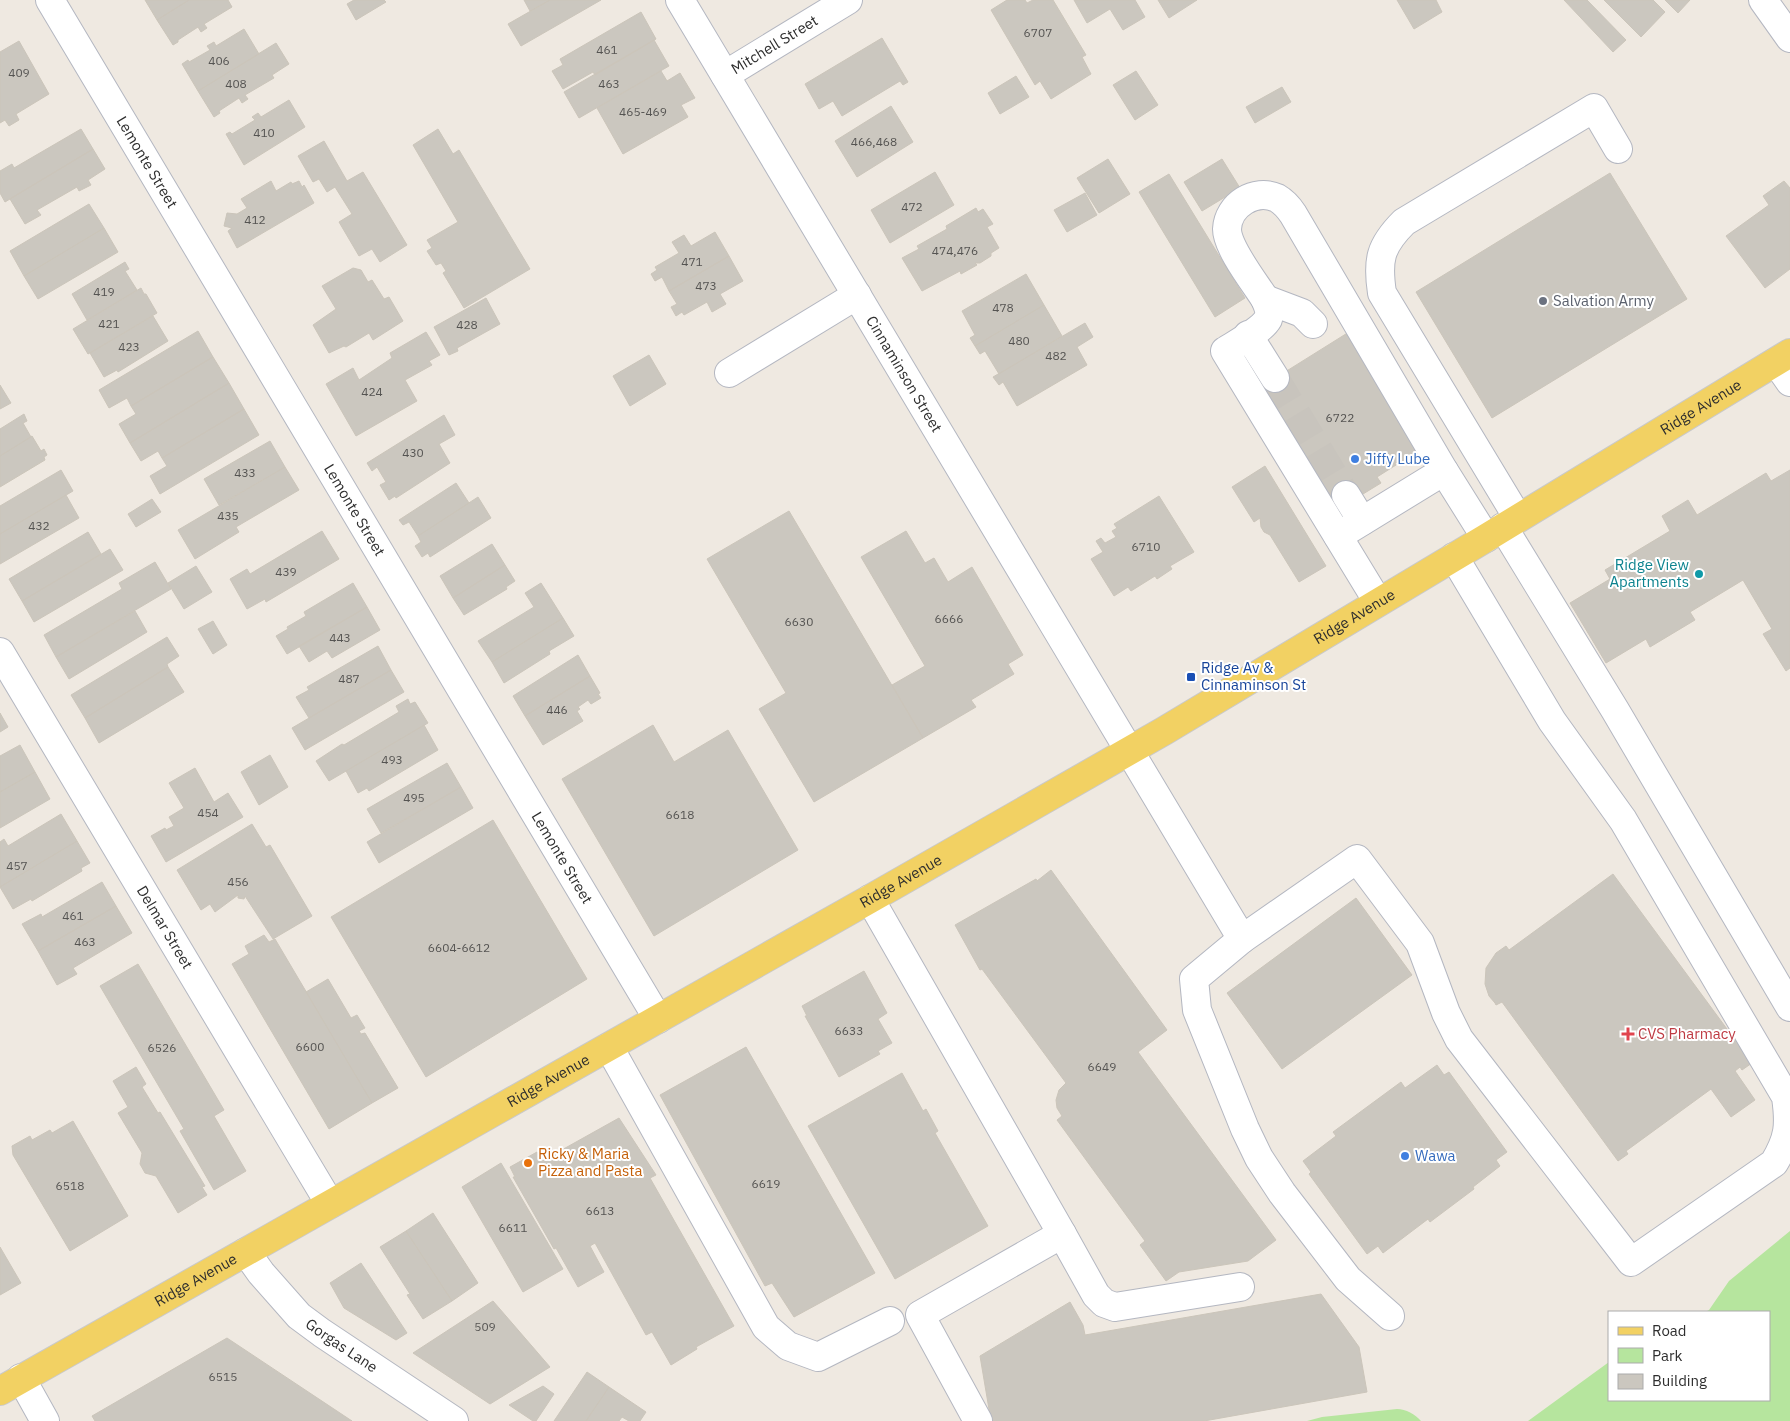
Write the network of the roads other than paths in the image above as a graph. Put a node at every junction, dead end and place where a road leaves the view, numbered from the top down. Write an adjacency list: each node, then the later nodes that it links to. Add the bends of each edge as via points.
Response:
1 (50, 0): 27 (street, Lemonte Street)
2 (680, 0): 6 (street, Cinnaminson Street)
3 (848, 0): 6 (street, Mitchell Street)
4 (1762, 0): 5 (street)
5 (1790, 38)
6 (724, 75): 8 (street, Cinnaminson Street)
7 (1618, 149): 18 (street, via 1594,108 1404,222 1390,236 1382,254 1379,273 1382,293)
8 (857, 295): 13 (street); 23 (street, Cinnaminson Street)
9 (1265, 299): 10 (street, via 1302,313); 11 (street, via 1270,310 1268,319); 15 (street, via 1234,251 1227,230 1235,208 1244,200 1266,195 1287,205 1293,214)
10 (1313, 324)
11 (1248, 335): 14 (street); 19 (street, via 1225,351)
12 (1785, 366): 18 (main road, Ridge Avenue)
13 (729, 372)
14 (1274, 378)
15 (1444, 471): 17 (street); 18 (street)
16 (1346, 495): 17 (street)
17 (1362, 521): 19 (street)
18 (1502, 528): 20 (main road, Ridge Avenue); 26 (street, via 1615,710)
19 (1338, 536): 21 (street)
20 (1454, 557): 21 (main road, Ridge Avenue); 25 (street, via 1552,721 1623,820 1786,1097 1789,1118 1785,1144 1774,1162 1631,1262 1460,1039 1446,1013 1420,943 1357,859)
21 (1378, 602): 23 (main road, Ridge Avenue)
22 (0, 652): 29 (street, Delmar Street)
23 (1129, 750): 24 (main road, Ridge Avenue); 25 (street, Cinnaminson Street)
24 (870, 899): 27 (main road, Ridge Avenue); 30 (street)
25 (1242, 939): 33 (street, via 1194,979 1198,1010 1259,1158 1348,1279)
26 (1790, 1007)
27 (658, 1019): 28 (main road, Ridge Avenue)
28 (609, 1046): 29 (main road, Ridge Avenue); 34 (street, via 766,1327 788,1346 818,1357)
29 (330, 1204): 31 (main road, Ridge Avenue)
30 (1062, 1234): 32 (street, via 1096,1295 1115,1307); 38 (street, via 920,1315)
31 (246, 1252): 35 (main road, Ridge Avenue); 37 (street, Gorgas Lane, via 261,1274 300,1316)
32 (1240, 1286)
33 (1390, 1316)
34 (890, 1321)
35 (11, 1384): 36 (street)
36 (45, 1421)
37 (454, 1421)
38 (978, 1421)

